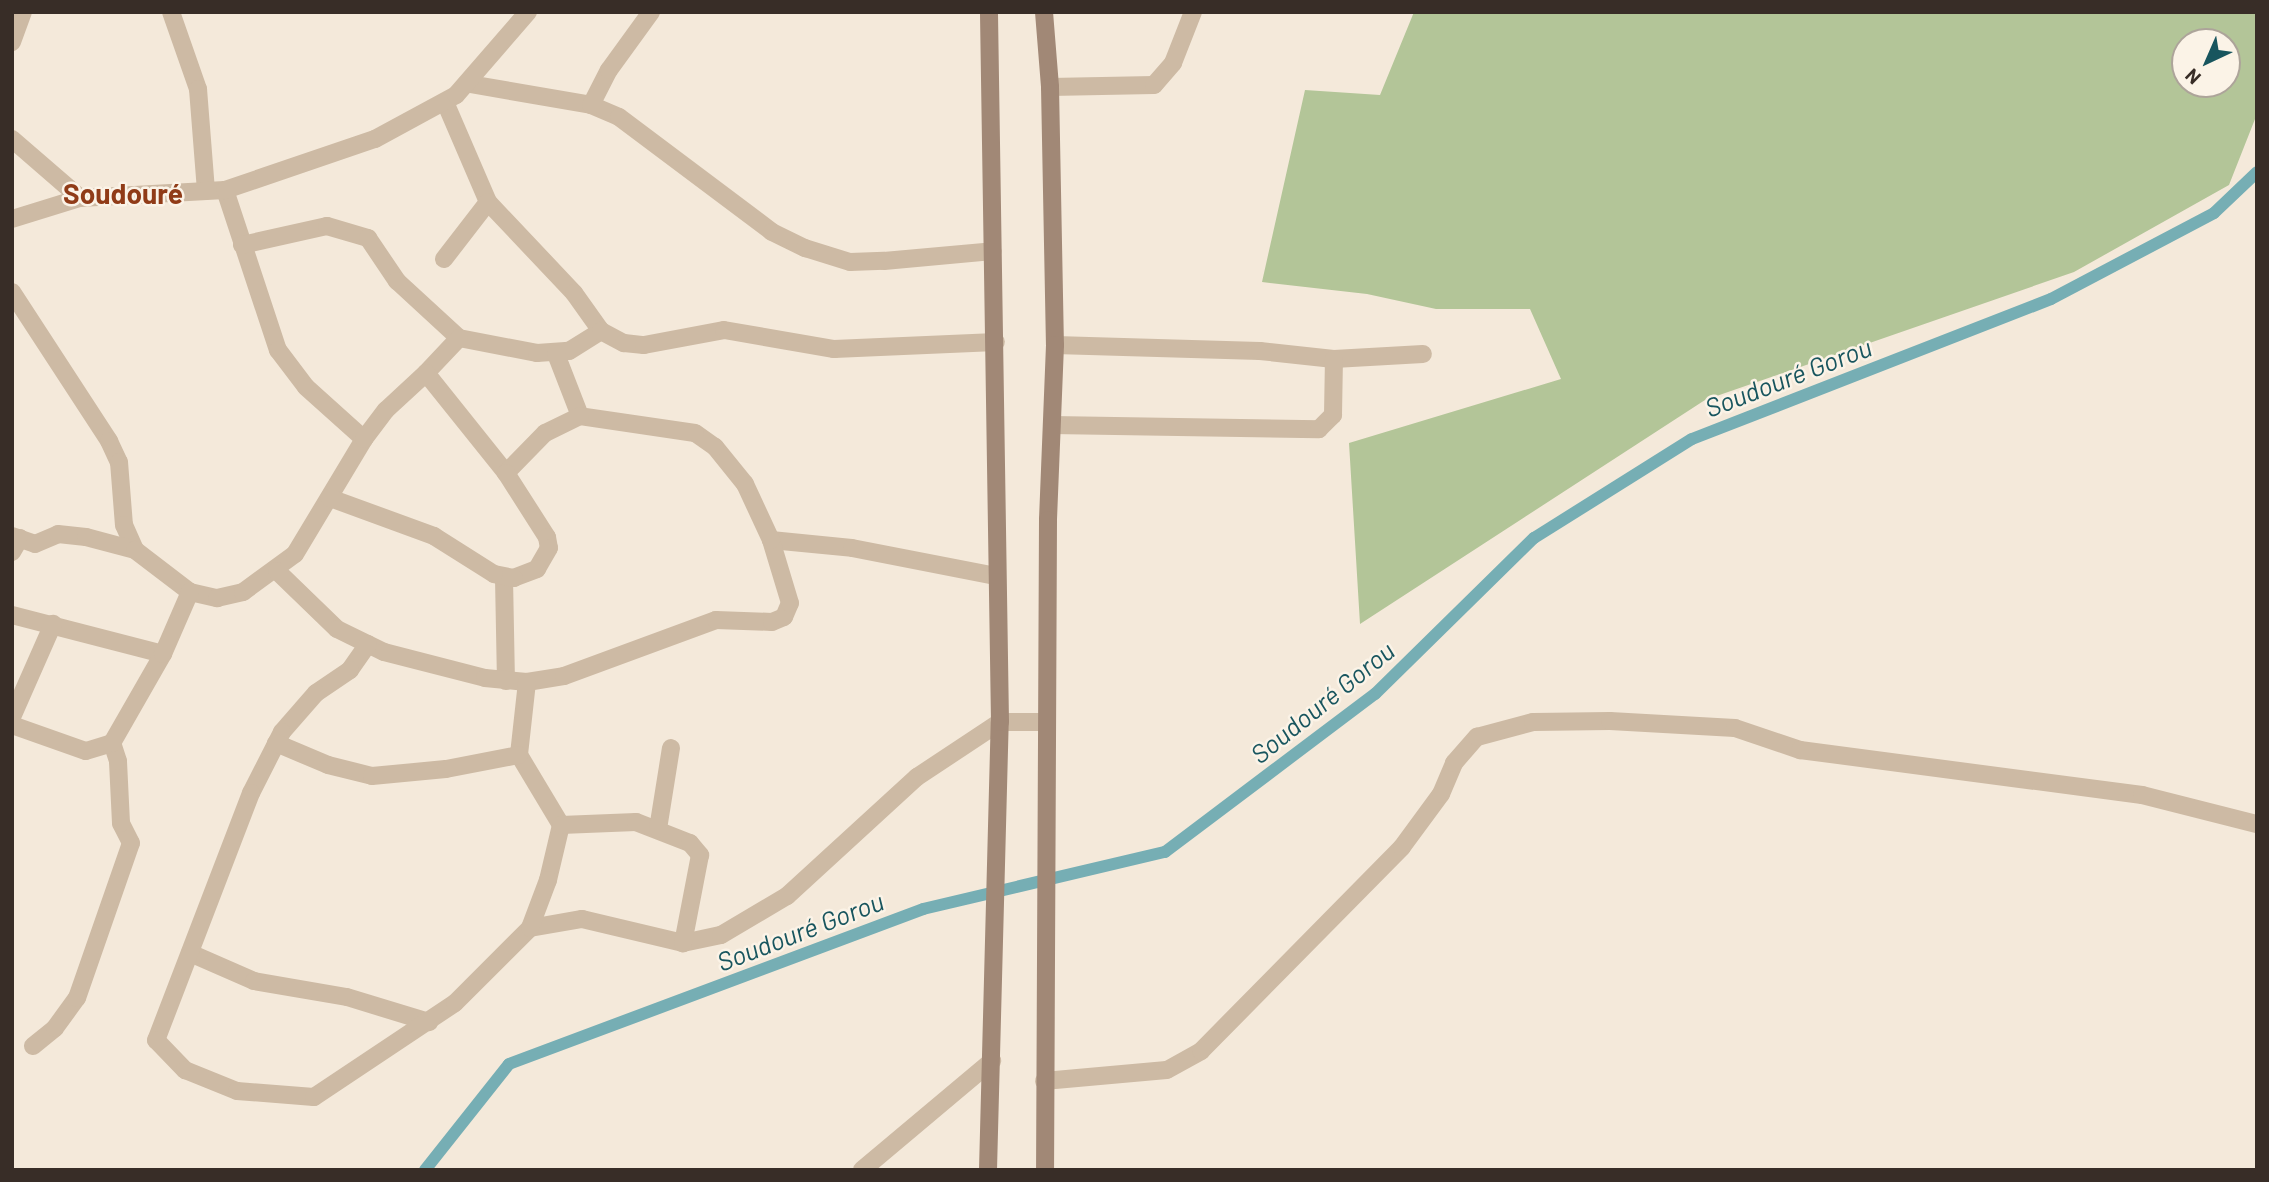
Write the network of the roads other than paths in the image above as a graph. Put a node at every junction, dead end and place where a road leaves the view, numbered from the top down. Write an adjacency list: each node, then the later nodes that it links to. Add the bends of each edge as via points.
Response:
1 (23, 12): 8 (street)
2 (171, 12): 15 (street, via 198,89)
3 (528, 12): 9 (street)
4 (651, 12): 12 (street, via 609,71)
5 (989, 12): 20 (main road)
6 (1044, 12): 10 (main road)
7 (1193, 12): 10 (street, via 1173,63 1154,85)
8 (12, 42)
9 (470, 84): 11 (street); 12 (street)
10 (1050, 87): 26 (main road)
11 (445, 103): 14 (street, via 374,139); 17 (street)
12 (592, 105): 20 (street, via 639,131 772,232 805,248 850,261)
13 (12, 139): 16 (street)
14 (225, 190): 15 (street); 19 (street)
15 (206, 191): 16 (street)
16 (80, 198): 18 (street)
17 (488, 202): 21 (street); 23 (street, via 574,293)
18 (12, 219)
19 (242, 245): 24 (street, via 327,226 368,238 397,281); 33 (street, via 278,350 306,387)
20 (993, 251): 25 (main road)
21 (444, 259)
22 (12, 292): 38 (street, via 109,441 119,462 124,525)
23 (601, 331): 25 (street, via 624,343 644,345 724,330 834,349); 27 (street)
24 (459, 338): 27 (street); 30 (street)
25 (996, 342): 40 (main road)
26 (1055, 345): 29 (street, via 1234,349); 32 (main road)
27 (556, 354): 31 (street)
28 (1423, 354): 29 (street)
29 (1334, 359): 32 (street, via 1333,415 1320,429)
30 (426, 373): 33 (street, via 386,410); 34 (street)
31 (580, 416): 34 (street, via 545,433); 36 (street, via 695,433 715,447 745,484)
32 (1052, 425): 51 (main road)
33 (364, 439): 35 (street)
34 (506, 473): 41 (street, via 550,548 537,569)
35 (330, 498): 39 (street, via 309,536); 41 (street, via 434,536)
36 (772, 540): 40 (street, via 852,548); 48 (street, via 790,603 784,617 772,622 716,620 564,676)
37 (15, 542): 38 (street, via 35,544 58,534)
38 (135, 550): 42 (street)
39 (277, 571): 42 (street, via 243,592 217,598); 45 (street, via 337,629)
40 (996, 576): 50 (main road)
41 (504, 578): 47 (street)
42 (190, 592): 46 (street)
43 (12, 615): 44 (street)
44 (53, 624): 46 (street); 49 (street)
45 (368, 644): 47 (street, via 429,665); 54 (street, via 350,670 316,693)
46 (163, 654): 53 (street)
47 (506, 681): 48 (street)
48 (527, 682): 56 (street)
49 (12, 717)
50 (1000, 722): 51 (street); 61 (street, via 918,778 787,896 721,935); 65 (main road)
51 (1046, 722): 66 (main road)
52 (12, 724): 53 (street, via 86,751)
53 (112, 743): 64 (street, via 118,761 121,824 131,843 77,998 55,1028)
54 (276, 743): 56 (street, via 328,765 372,776 446,769); 62 (street, via 251,793)
55 (671, 748): 59 (street)
56 (519, 755): 58 (street)
57 (2257, 824): 66 (street, via 2142,795 1800,750 1735,728 1610,720 1533,722 1477,737 1454,763 1441,794 1402,847 1200,1051 1167,1070)
58 (561, 825): 59 (street, via 636,822); 60 (street)
59 (658, 829): 61 (street, via 690,843 700,855)
60 (530, 928): 61 (street, via 582,919); 63 (street, via 455,1003)
61 (684, 943)
62 (190, 953): 63 (street, via 254,981 347,997); 63 (street, via 156,1040 185,1070 237,1091 314,1097)
63 (429, 1022)
64 (33, 1046)
65 (992, 1053): 67 (street); 68 (main road)
66 (1044, 1081): 69 (main road)
67 (862, 1170)
68 (988, 1170)
69 (1045, 1170)

